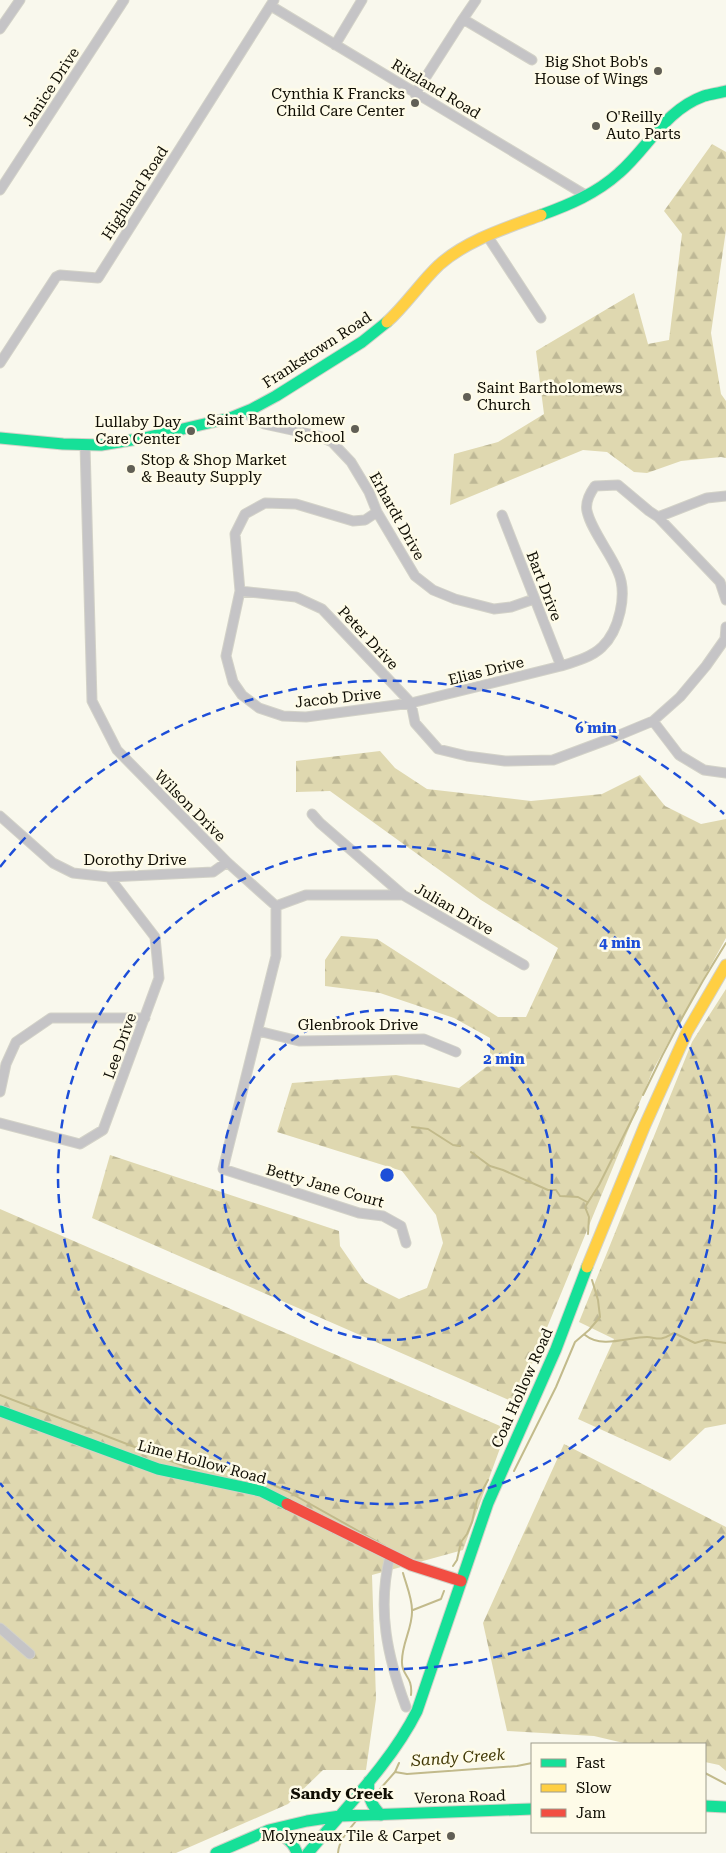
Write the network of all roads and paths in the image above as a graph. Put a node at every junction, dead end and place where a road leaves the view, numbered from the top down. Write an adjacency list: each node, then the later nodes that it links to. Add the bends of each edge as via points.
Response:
1 (20, 0): 7 (street)
2 (124, 0): 12 (street, Janice Drive)
3 (362, 0): 8 (street)
4 (476, 0): 6 (street)
5 (273, 3): 8 (street, Ritzland Road); 16 (street, Highland Road, via 98,278 56,277)
6 (463, 18): 9 (street); 11 (street)
7 (0, 29)
8 (335, 45): 11 (street, Ritzland Road)
9 (532, 60)
10 (726, 90): 13 (main road, Frankstown Road, via 697,99 674,112 619,173)
11 (416, 94): 13 (street, Ritzland Road)
12 (0, 190)
13 (587, 196): 14 (main road, Frankstown Road)
14 (488, 237): 15 (street); 17 (main road, Frankstown Road, via 438,266 395,315 366,340)
15 (541, 318)
16 (0, 363)
17 (245, 412): 19 (main road, Frankstown Road, via 220,421 130,441); 21 (street, Erhardt Drive, via 264,424 332,442 351,462 369,492)
18 (0, 438): 19 (main road, Frankstown Road)
19 (85, 445): 34 (street, Wilson Drive, via 92,700 117,750)
20 (726, 496): 23 (street, via 707,498)
21 (376, 512): 24 (street, Jacob Drive, via 365,520 353,521 296,504 265,503 245,514 235,534); 25 (street, Erhardt Drive, via 415,576 433,590 494,609)
22 (502, 515): 25 (street, Bart Drive)
23 (658, 517): 26 (street, Elias Drive, via 720,582); 28 (street, Elias Drive, via 618,485 595,486 588,496 587,510 619,573 620,612 614,632 602,648)
24 (240, 591): 29 (street, Peter Drive, via 296,597 322,609); 29 (street, Jacob Drive, via 226,656 233,682 242,695 259,708 283,716 306,717)
25 (534, 599): 28 (street, Bart Drive)
26 (726, 600)
27 (726, 627): 30 (street, via 725,639 706,666 680,697)
28 (561, 666): 29 (street, Elias Drive)
29 (411, 704): 30 (street, via 415,723 438,749 505,761 553,760)
30 (653, 721): 31 (street, via 679,755 704,770)
31 (726, 773)
32 (312, 814): 36 (street)
33 (0, 816): 35 (street, Dorothy Drive, via 53,863 73,874)
34 (227, 862): 35 (street, Dorothy Drive, via 213,872); 37 (street, Wilson Drive)
35 (108, 877): 40 (street, Lee Drive, via 155,937 159,978)
36 (404, 895): 37 (street, Julian Drive, via 306,895); 38 (street, Julian Drive)
37 (276, 906): 41 (street, via 276,956)
38 (524, 965)
39 (726, 965): 48 (main road, Coal Hollow Road, via 687,1032 644,1125 556,1348 501,1472)
40 (145, 1018): 43 (street, via 51,1018 16,1042 6,1064); 44 (street, Lee Drive, via 103,1130 80,1144)
41 (258, 1031): 42 (street, Glenbrook Drive, via 299,1040 424,1039); 45 (street, Betty Jane Court, via 223,1169 359,1213 383,1216 401,1226)
42 (456, 1052)
43 (0, 1092)
44 (0, 1123)
45 (406, 1243)
46 (0, 1411): 47 (main road, Lime Hollow Road, via 158,1469 261,1491)
47 (390, 1556): 48 (main road, Lime Hollow Road); 51 (street, via 383,1605 387,1647)
48 (461, 1581): 52 (main road, Coal Hollow Road, via 417,1711 402,1738)
49 (0, 1628): 50 (street)
50 (30, 1654)
51 (406, 1706)
52 (369, 1781): 55 (main road); 57 (main road, Coal Hollow Road)
53 (706, 1806): 54 (main road)
54 (726, 1807)
55 (365, 1808): 56 (main road, Verona Road, via 381,1815); 57 (main road, Verona Road)
56 (531, 1809)
57 (340, 1816): 58 (main road, Verona Road); 61 (main road, Coal Hollow Road)
58 (269, 1830): 59 (main road, Verona Road); 60 (main road, via 289,1838)
59 (216, 1853)
60 (297, 1853)
61 (308, 1853)

